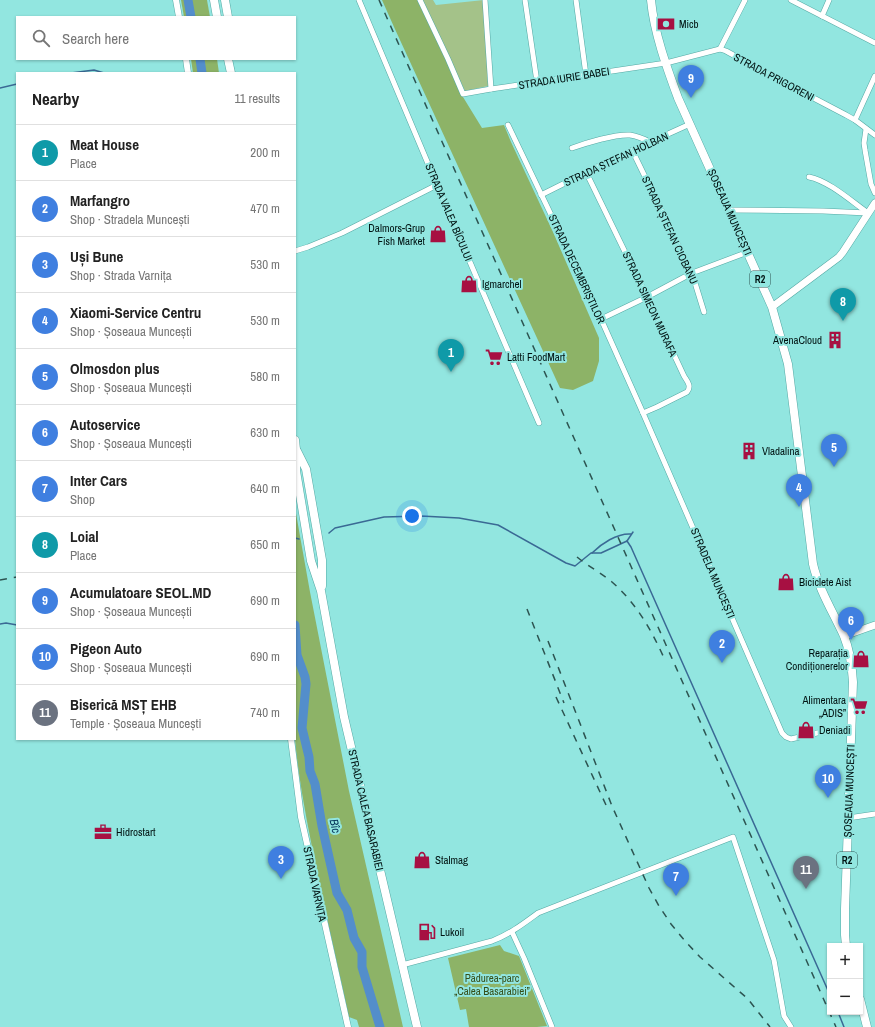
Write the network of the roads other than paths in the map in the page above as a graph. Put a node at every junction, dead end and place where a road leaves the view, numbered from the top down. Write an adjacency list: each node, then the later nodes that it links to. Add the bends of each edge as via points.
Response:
1 (176, 0): 13 (street)
2 (214, 0): 14 (main road)
3 (225, 0): 15 (main road)
4 (359, 0): 36 (street, STRADA VALEA BÎCULUI)
5 (420, 0): 25 (street, STRADA IURIE BABEI, via 463,94)
6 (484, 0): 25 (street)
7 (525, 0): 24 (street)
8 (576, 0): 22 (street)
9 (651, 0): 20 (main road, ȘOSEAUA MUNCEȘTI / R2, via 654,22)
10 (745, 0): 18 (street)
11 (791, 0): 16 (street)
12 (829, 0): 16 (street)
13 (179, 16)
14 (217, 16)
15 (228, 16)
16 (822, 16): 17 (street)
17 (875, 43)
18 (720, 49): 20 (street, STRADA PRIGORENI); 26 (street, STRADA PRIGORENI)
19 (186, 60): 21 (street)
20 (666, 63): 22 (street, STRADA IURIE BABEI); 27 (main road, ȘOSEAUA MUNCEȘTI / R2)
21 (188, 72)
22 (586, 75): 24 (street, STRADA IURIE BABEI)
23 (875, 76): 26 (street)
24 (537, 82): 25 (street, STRADA IURIE BABEI)
25 (491, 89)
26 (855, 120): 29 (street, STRADA PRIGORENI)
27 (690, 124): 31 (street, STRADA ȘTEFAN HOLBAN); 40 (main road, ȘOSEAUA MUNCEȘTI / R2)
28 (508, 125): 38 (street, STRADA DECEMBRIȘTILOR)
29 (866, 129): 30 (street, STRADA PRIGORENI); 37 (street, via 864,148)
30 (875, 135)
31 (650, 142): 32 (street, via 629,135 605,138); 33 (street, STRADA ȘTEFAN HOLBAN)
32 (572, 148)
33 (632, 150): 34 (street, STRADA ȘTEFAN HOLBAN); 44 (street, STRADA ȘTEFAN CIOBANU)
34 (586, 172): 38 (street, STRADA ȘTEFAN HOLBAN); 45 (street, STRADA SIMEON MURAFA)
35 (809, 177): 41 (street, via 826,184)
36 (437, 185): 42 (street, via 342,233); 50 (street, STRADA VALEA BÎCULUI)
37 (875, 193)
38 (541, 194): 48 (street, STRADA DECEMBRIȘTILOR)
39 (875, 203): 41 (main road)
40 (729, 210): 41 (street); 43 (main road, ȘOSEAUA MUNCEȘTI / R2)
41 (868, 213): 46 (main road, via 839,257)
42 (296, 251)
43 (748, 252): 44 (street); 46 (main road, ȘOSEAUA MUNCEȘTI / R2)
44 (692, 273): 45 (street); 47 (street, STRADA ȘTEFAN CIOBANU)
45 (647, 297): 48 (street); 49 (street, STRADA SIMEON MURAFA, via 690,386 687,392)
46 (772, 307): 58 (main road, ȘOSEAUA MUNCEȘTI / R2, via 788,364 813,564 820,588)
47 (704, 312)
48 (601, 319): 49 (street, STRADA DECEMBRIȘTILOR)
49 (643, 413): 59 (street, STRADELA MUNCEȘTI, via 782,733 791,739 817,732)
50 (539, 423)
51 (296, 450): 52 (main road, STRADA CALEA BASARABIEI, via 306,468); 53 (main road, STRADA CALEA BASARABIEI)
52 (309, 490): 53 (main road, via 304,488); 54 (main road, STRADA CALEA BASARABIEI)
53 (299, 491): 55 (main road, STRADA CALEA BASARABIEI)
54 (322, 560): 55 (main road); 56 (main road, STRADA CALEA BASARABIEI)
55 (311, 561): 56 (main road, STRADA CALEA BASARABIEI)
56 (321, 591): 65 (main road, STRADA CALEA BASARABIEI, via 344,717)
57 (875, 625): 58 (main road)
58 (844, 636): 59 (main road, ȘOSEAUA MUNCEȘTI / R2, via 852,664)
59 (851, 729): 62 (main road, ȘOSEAUA MUNCEȘTI / R2)
60 (291, 740): 67 (street, STRADA VARNIȚA, via 301,817)
61 (875, 814): 62 (street)
62 (848, 818): 64 (main road, ȘOSEAUA MUNCEȘTI / R2)
63 (512, 932): 65 (street, via 492,941); 69 (street); 70 (street, via 538,913 734,837 774,960 784,1016)
64 (846, 943)
65 (402, 965): 68 (main road, STRADA CALEA BASARABIEI)
66 (863, 1011): 71 (main road)
67 (348, 1027)
68 (417, 1027)
69 (552, 1027)
70 (791, 1027)
71 (867, 1027)

